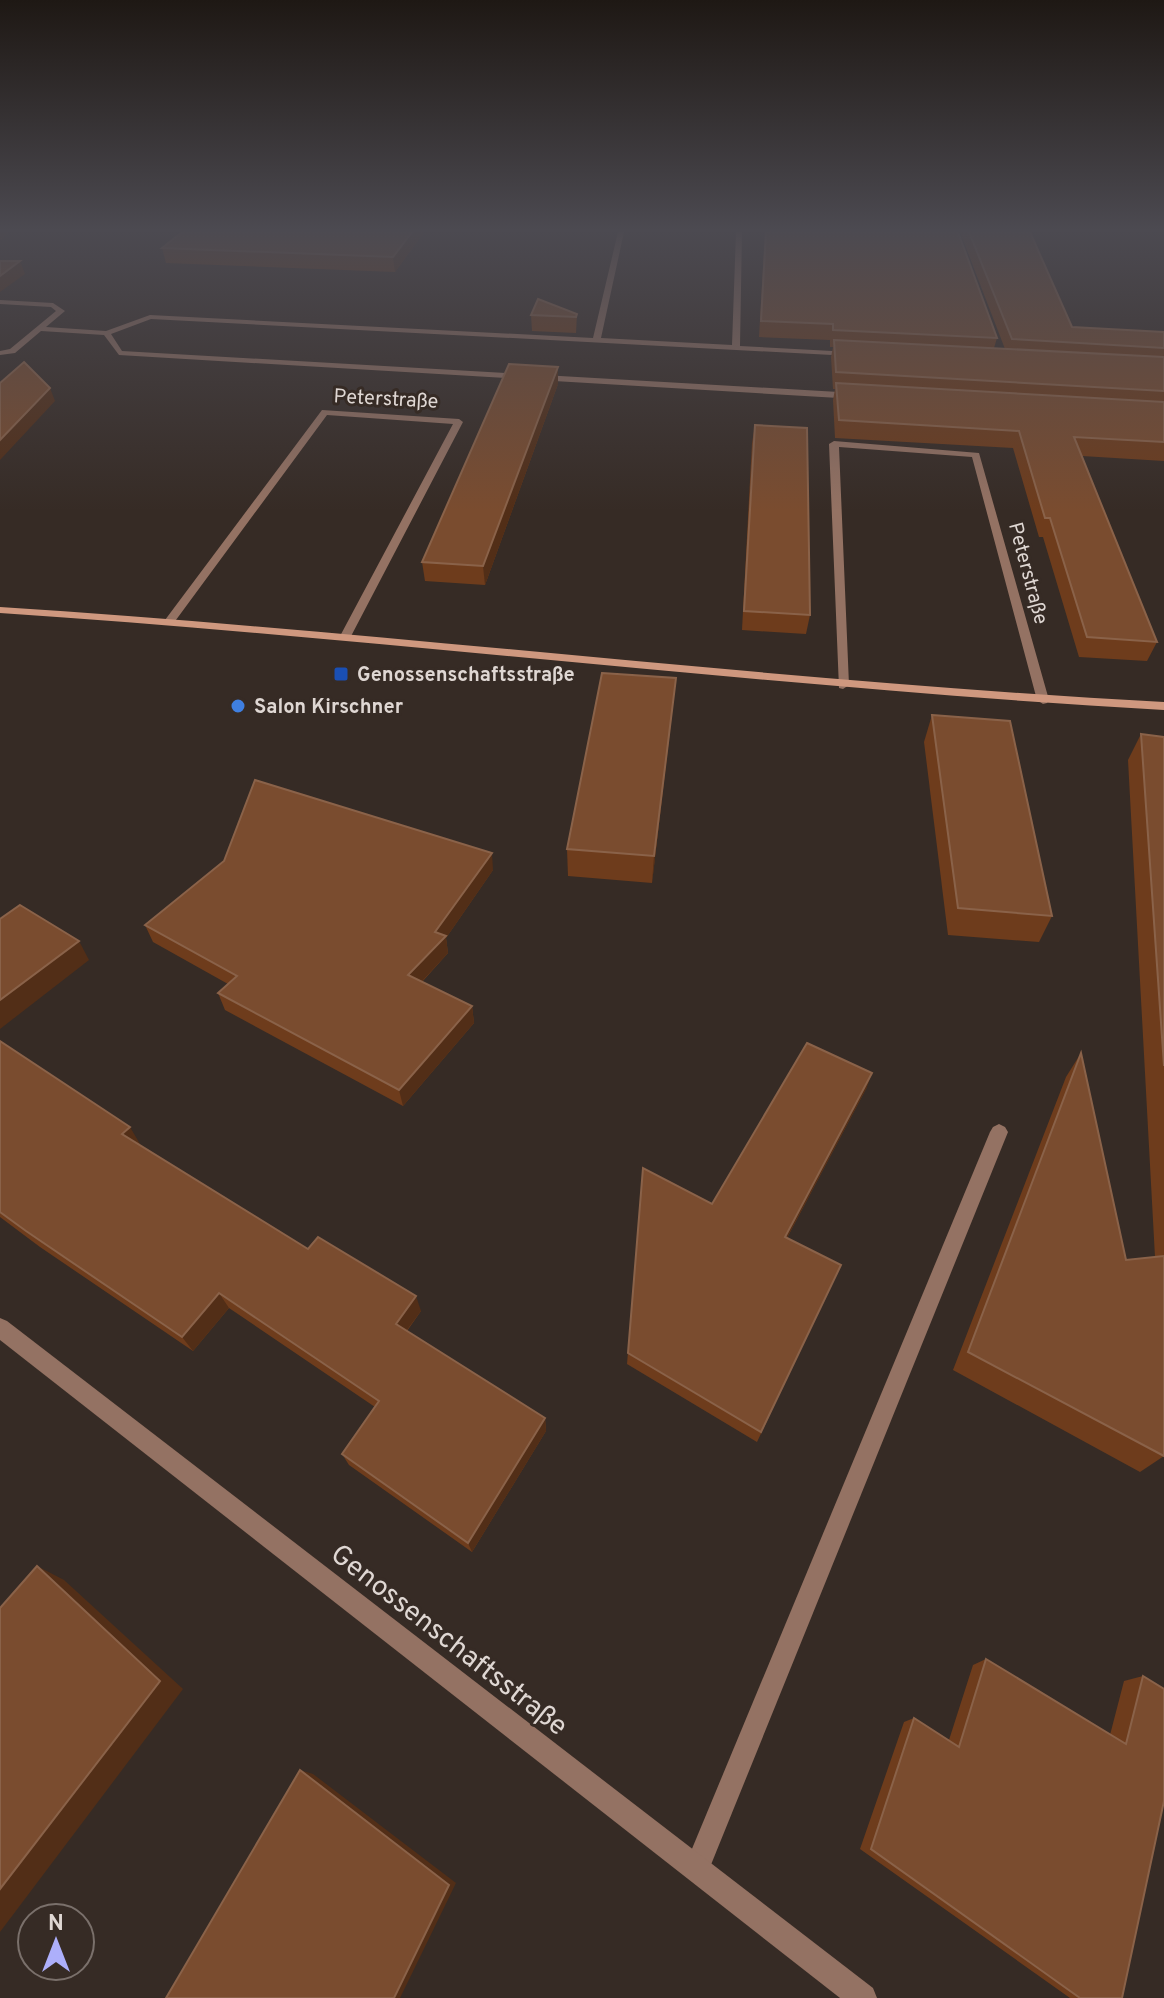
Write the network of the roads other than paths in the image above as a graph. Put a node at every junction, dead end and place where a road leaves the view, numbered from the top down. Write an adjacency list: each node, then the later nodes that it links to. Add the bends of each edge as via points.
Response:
1 (45, 325): 6 (street)
2 (128, 325): 7 (street)
3 (297, 325): 8 (street)
4 (600, 325): 8 (street)
5 (737, 325): 9 (street)
6 (41, 329): 7 (street); 10 (street, via 12,351)
7 (107, 333): 12 (street, via 119,353)
8 (596, 342): 9 (street)
9 (736, 349): 11 (street)
10 (0, 353)
11 (861, 354)
12 (867, 397)
13 (0, 610): 14 (main road)
14 (169, 622): 15 (main road); 15 (street, Peterstraße, via 325,412 459,422)
15 (345, 638): 16 (main road)
16 (843, 685): 17 (main road); 17 (street, Peterstraße, via 834,444 976,455)
17 (1043, 700): 18 (main road); 19 (main road)
18 (1164, 706)
19 (1164, 715)
20 (999, 1132): 22 (street)
21 (0, 1328): 22 (street, Genossenschaftsstraße)
22 (697, 1868): 23 (street, Genossenschaftsstraße)
23 (863, 1998)

